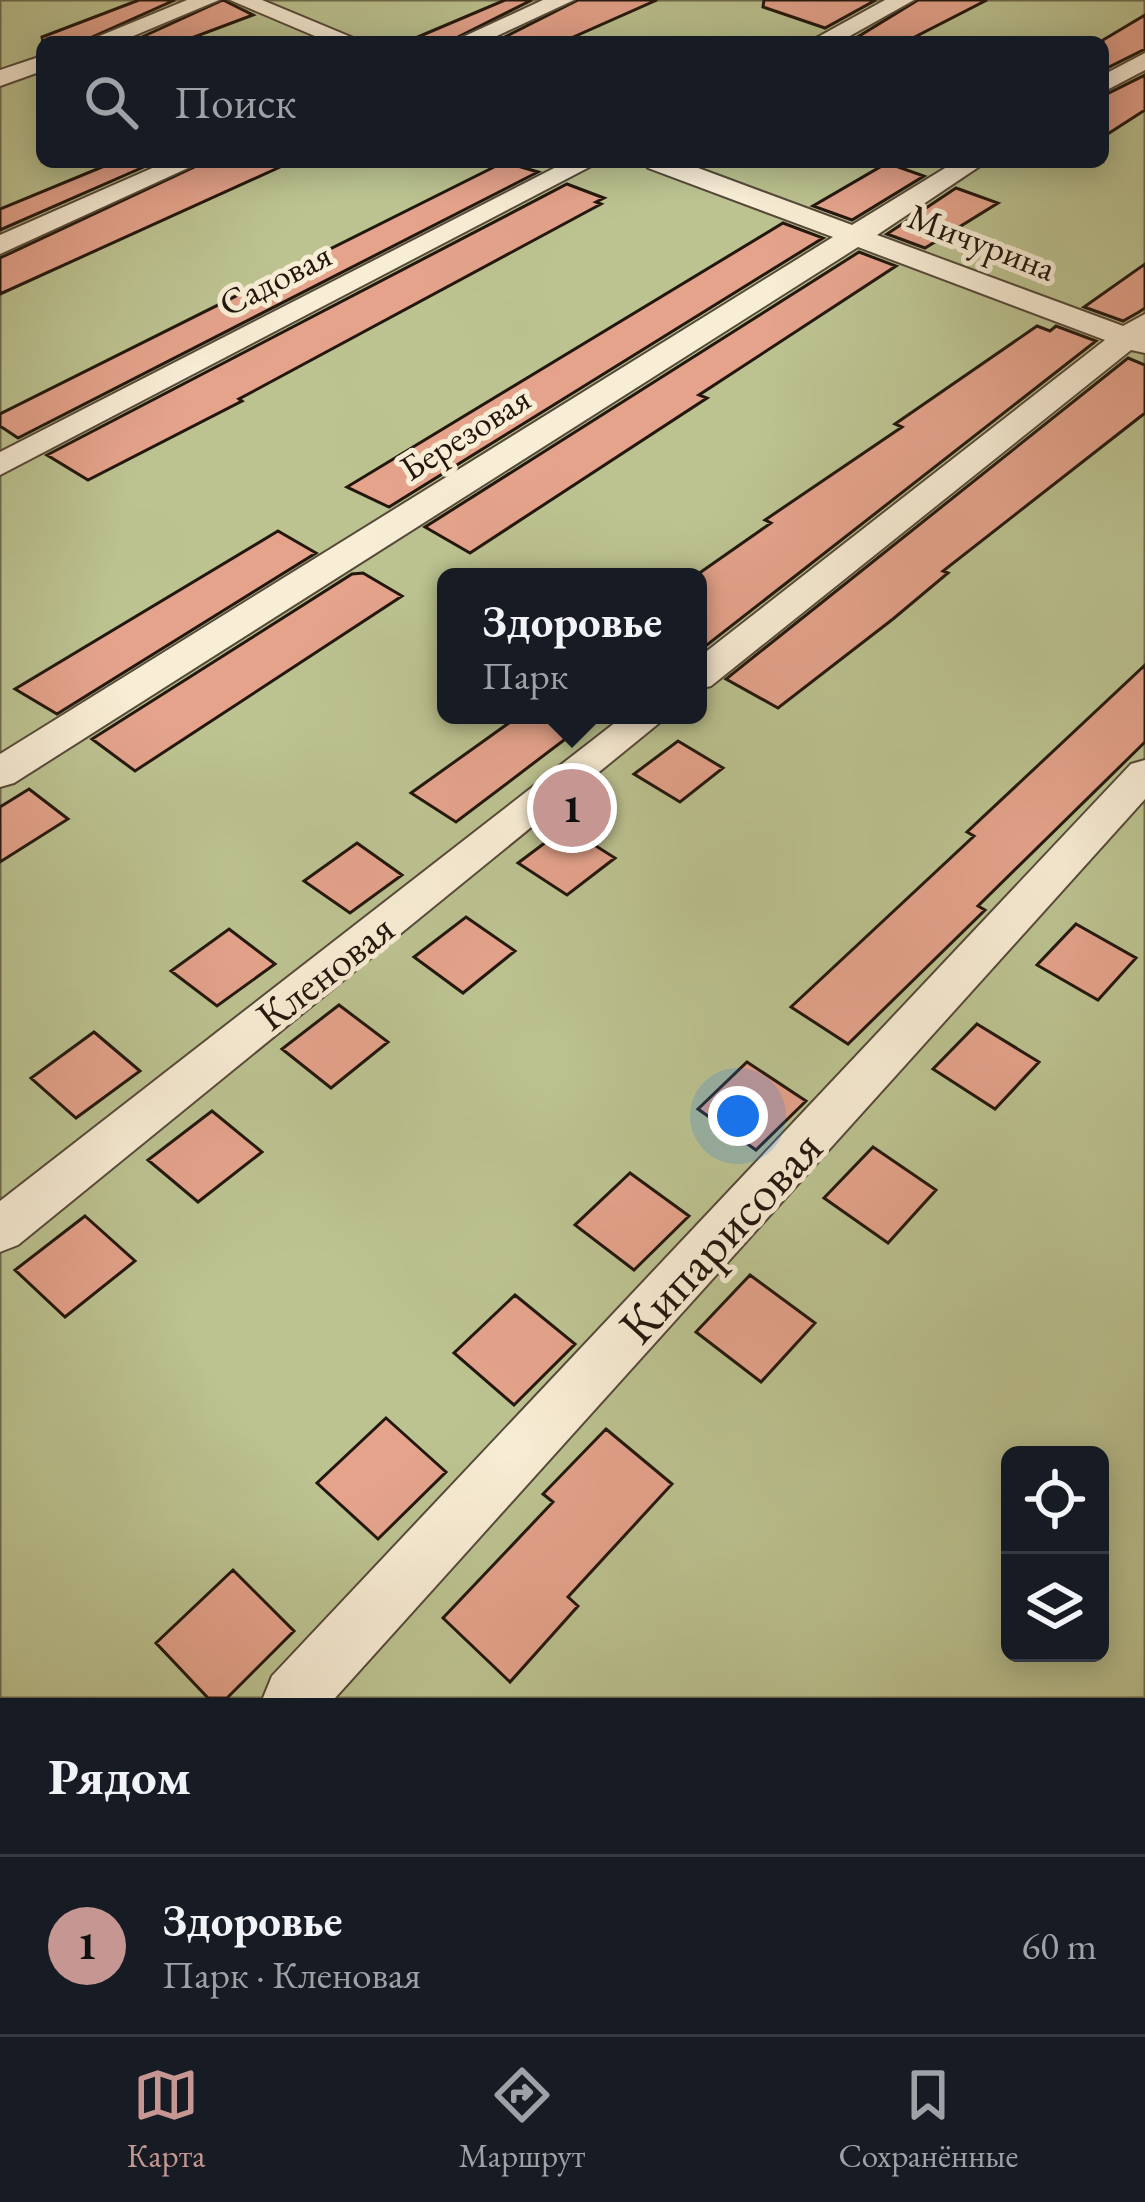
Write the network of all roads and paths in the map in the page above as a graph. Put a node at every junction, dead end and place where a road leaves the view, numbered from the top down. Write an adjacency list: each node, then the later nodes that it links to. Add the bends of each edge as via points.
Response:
1 (208, 0): 5 (street)
2 (241, 0): 6 (street)
3 (562, 0): 7 (street)
4 (904, 0): 8 (street)
5 (113, 36)
6 (335, 36)
7 (478, 36)
8 (833, 36)
9 (1145, 60): 12 (street)
10 (36, 65): 11 (street)
11 (0, 79)
12 (1109, 81)
13 (174, 168): 18 (street)
14 (574, 168): 20 (street, Садовая)
15 (673, 168): 17 (street, Мичурина)
16 (963, 168): 17 (street, Березовая)
17 (852, 234): 19 (street, Мичурина); 23 (street, Березовая)
18 (0, 244)
19 (1139, 335): 21 (street)
20 (0, 465)
21 (707, 670)
22 (639, 724): 25 (street, Кленовая)
23 (0, 773)
24 (1145, 774): 26 (street, Кипарисовая)
25 (0, 1230)
26 (294, 1698)

